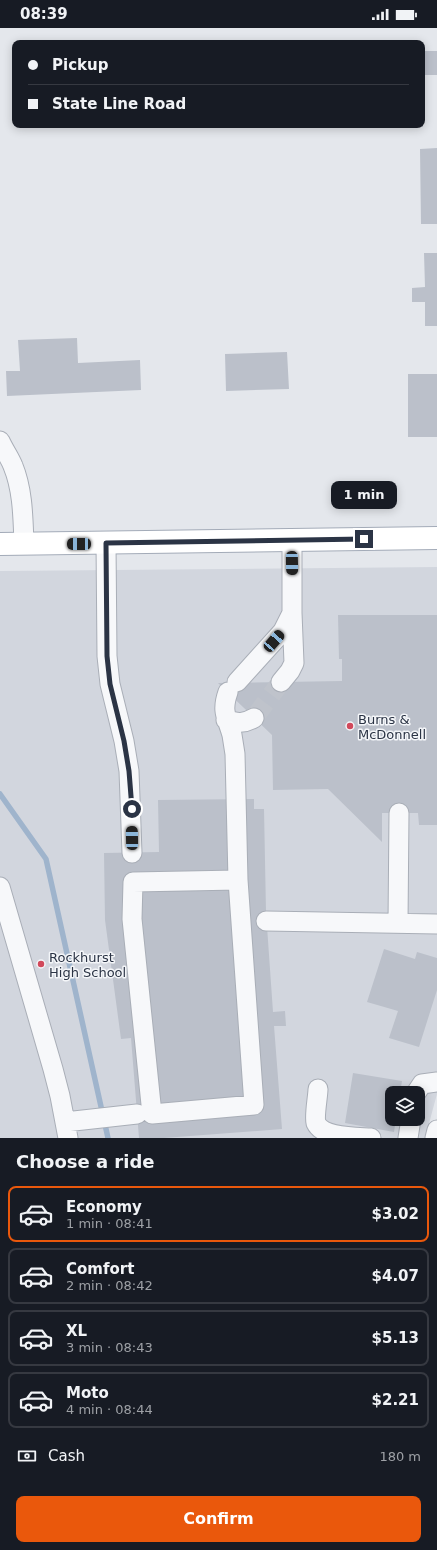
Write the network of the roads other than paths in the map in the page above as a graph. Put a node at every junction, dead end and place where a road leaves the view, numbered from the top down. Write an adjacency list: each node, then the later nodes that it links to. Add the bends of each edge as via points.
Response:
1 (0, 441): 6 (street, via 18,481)
2 (437, 538): 3 (main road)
3 (292, 541): 4 (main road); 7 (street)
4 (106, 543): 6 (main road); 12 (street, via 107,656 110,684 129,771)
5 (0, 544): 6 (main road)
6 (24, 544)
7 (292, 613): 8 (street, via 294,663); 10 (street, via 283,631 232,687 224,703)
8 (281, 682)
9 (254, 718): 10 (street, via 244,723)
10 (226, 720): 13 (street, via 235,754)
11 (399, 813): 16 (street)
12 (132, 852)
13 (238, 880): 13 (street, via 133,882 132,919 152,1114 254,1105)
14 (0, 887): 23 (street, via 53,1069)
15 (266, 921): 16 (street)
16 (398, 923): 17 (street)
17 (437, 924)
18 (437, 1082): 19 (street)
19 (421, 1086)
20 (318, 1089): 25 (street, via 316,1122 322,1132)
21 (131, 1115): 23 (street, via 87,1120)
22 (410, 1126): 26 (street)
23 (66, 1130)
24 (437, 1130): 27 (street)
25 (371, 1138)
26 (408, 1138)
27 (435, 1138)

